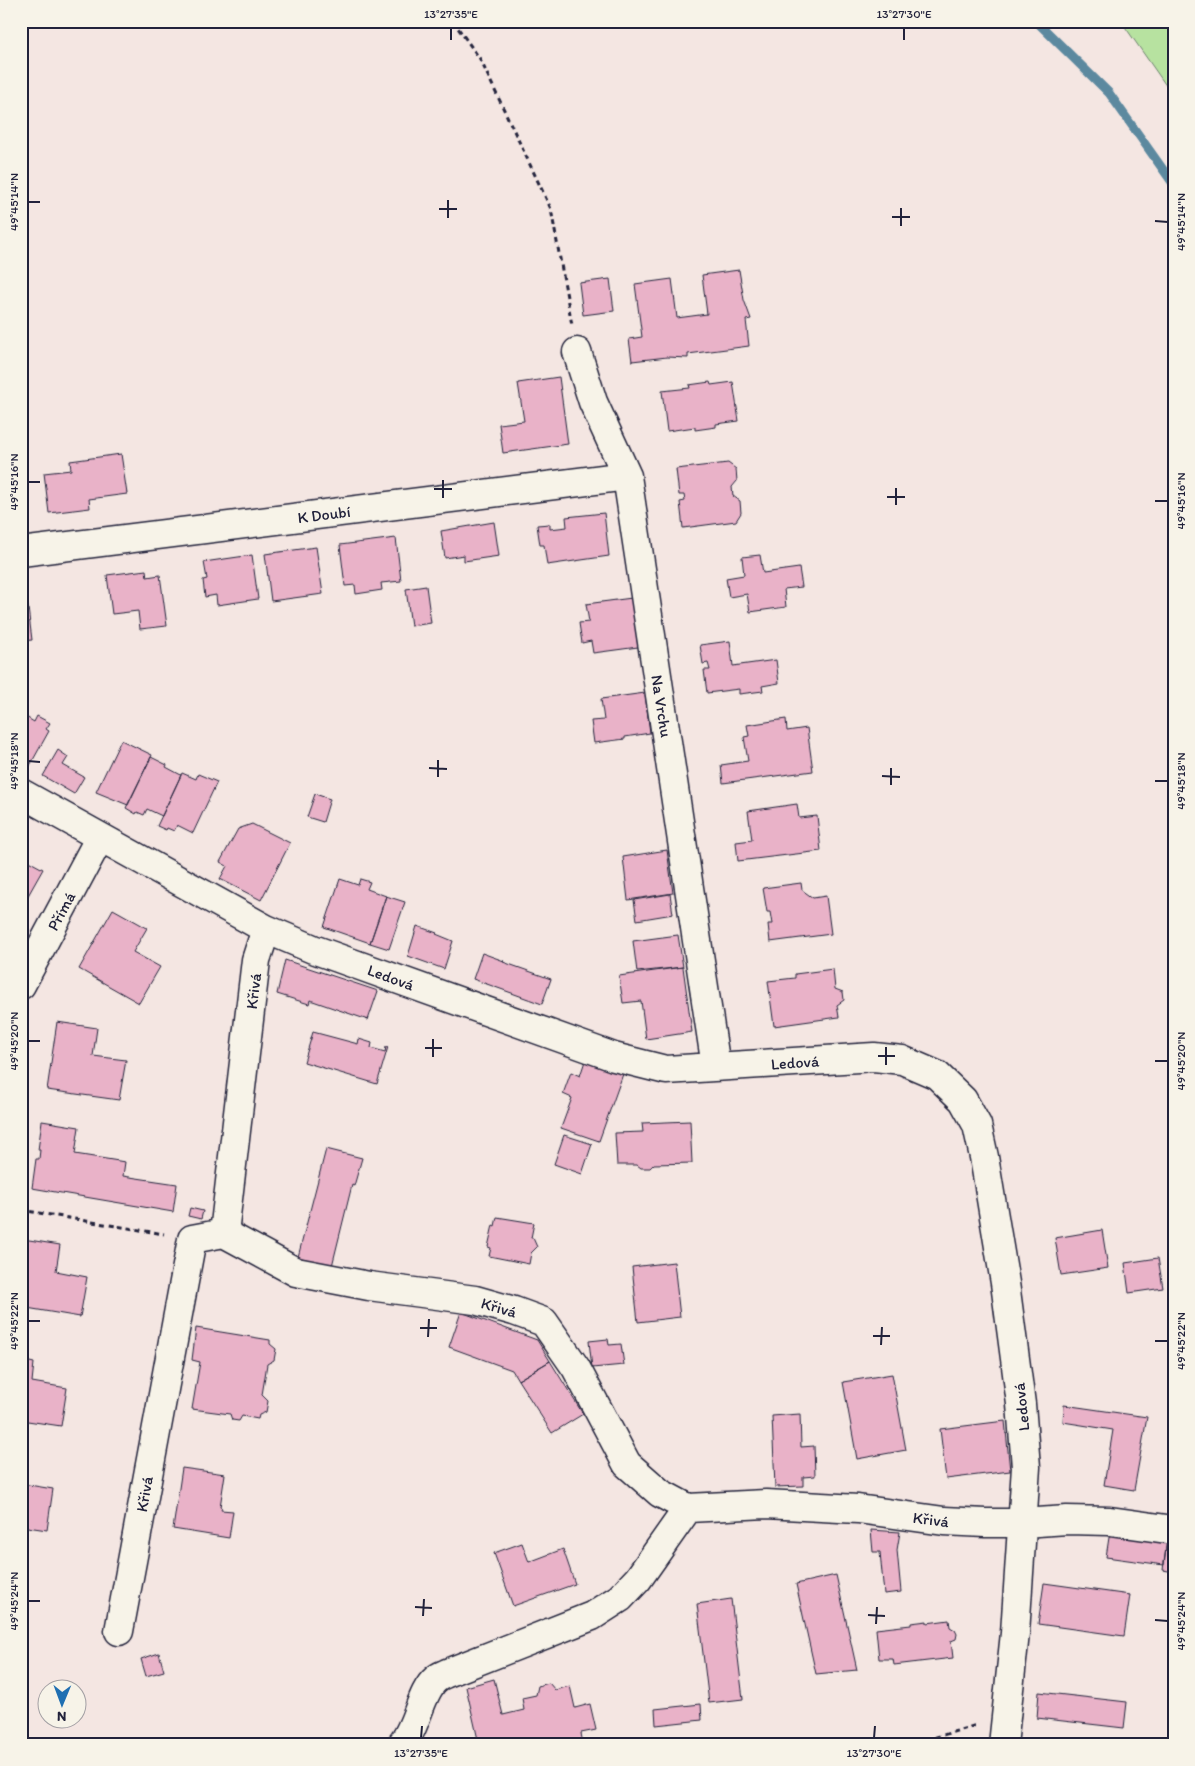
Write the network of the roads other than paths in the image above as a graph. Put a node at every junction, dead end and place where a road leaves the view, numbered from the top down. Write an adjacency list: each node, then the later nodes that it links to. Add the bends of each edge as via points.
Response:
1 (577, 352): 2 (street, Na Vrchu, via 593,402)
2 (627, 476): 3 (street, K Doubí); 8 (street, Na Vrchu)
3 (21, 552)
4 (21, 793): 5 (street, Ledová)
5 (100, 837): 6 (street, Ledová); 7 (street, Přímá)
6 (266, 929): 8 (street, Ledová, via 313,949 614,1057 666,1070); 9 (street, Křivá, via 256,960)
7 (21, 985)
8 (716, 1068): 11 (street, Ledová, via 874,1057 902,1060 937,1075 963,1100 977,1125 1005,1284 1026,1467)
9 (224, 1233): 10 (street, Křivá, via 296,1272 369,1286 475,1300 544,1322 576,1368 628,1464 660,1492); 13 (street, Křivá, via 192,1239)
10 (688, 1508): 11 (street, Křivá, via 766,1504 858,1508 944,1521); 14 (street, via 638,1579 620,1598 592,1616 435,1680)
11 (1023, 1523): 12 (street, Křivá, via 1110,1520); 15 (street, Ledová)
12 (1174, 1530)
13 (119, 1631)
14 (401, 1745)
15 (1003, 1745)

